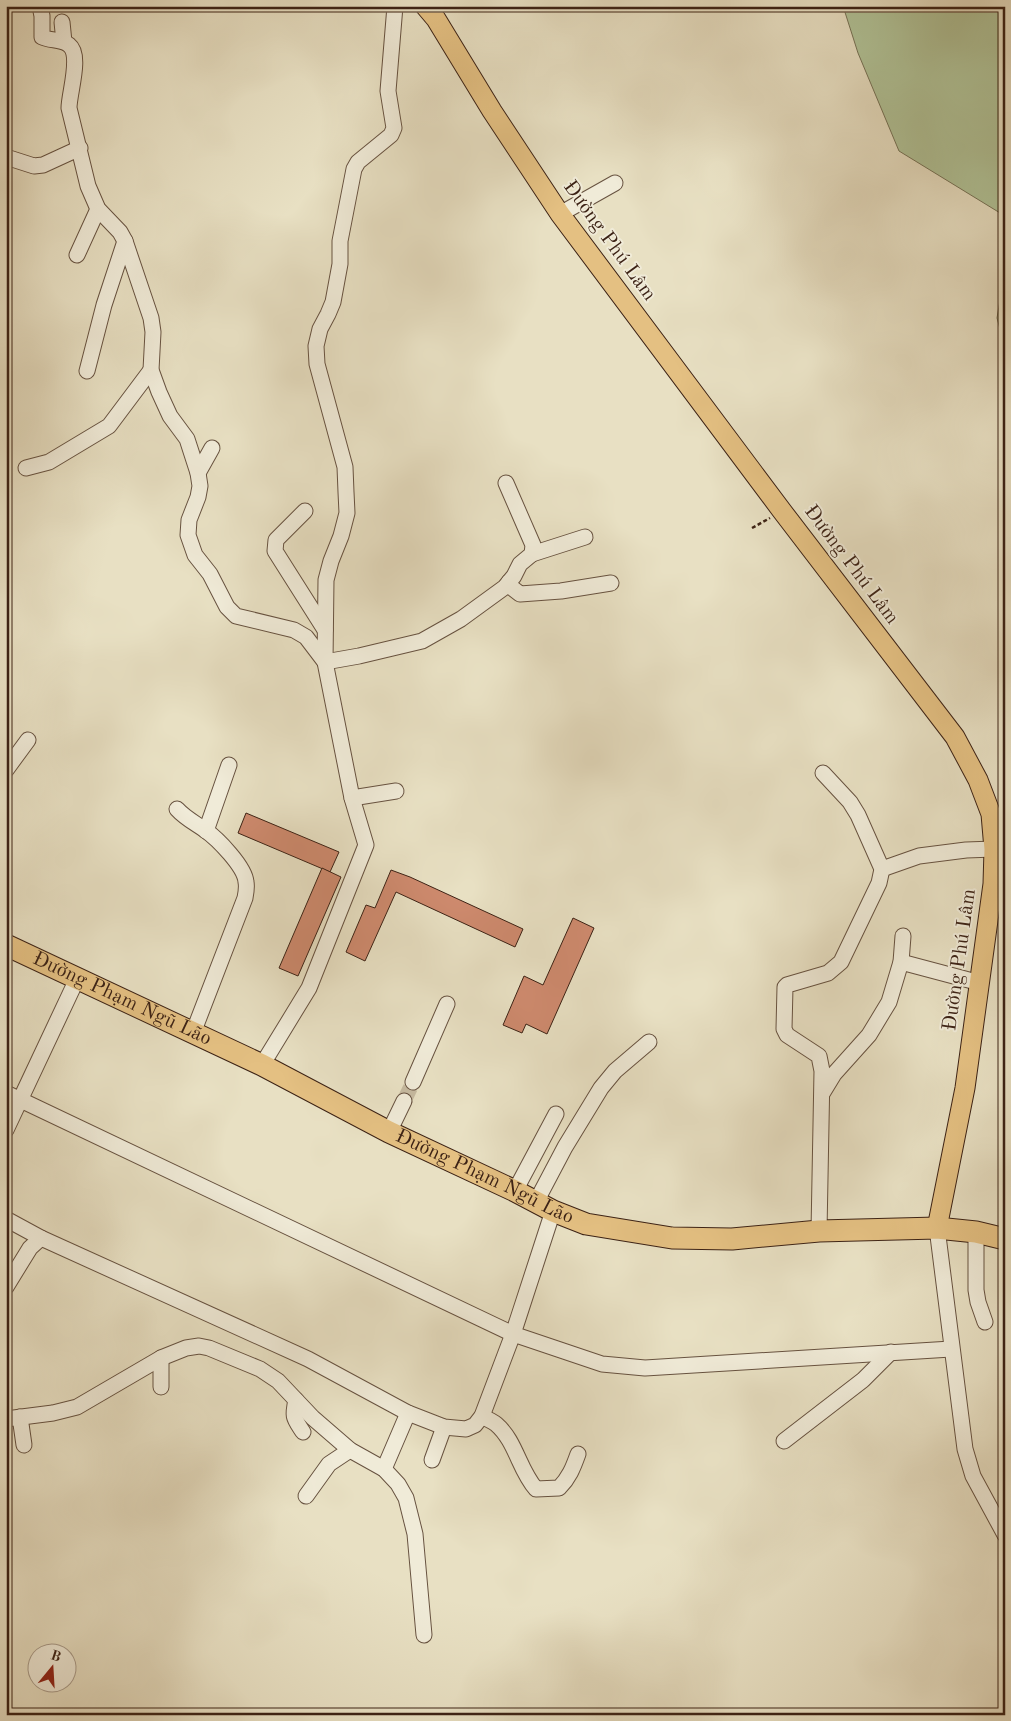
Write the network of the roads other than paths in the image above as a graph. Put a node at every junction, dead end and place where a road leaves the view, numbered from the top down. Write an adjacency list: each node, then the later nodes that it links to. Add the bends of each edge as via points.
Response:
1 (40, 6): 5 (street, via 42,37)
2 (395, 6): 24 (street, via 388,91 394,128 391,135 354,169 340,241 340,264 333,302 316,346 317,364 344,467 347,513 326,580)
3 (425, 6): 10 (main road, Đường Phú Lâm)
4 (62, 22): 5 (street)
5 (64, 42): 6 (street, via 73,50 75,65 69,108)
6 (80, 148): 7 (street, via 43,165 34,166); 9 (street, via 88,186)
7 (6, 157)
8 (615, 183): 10 (street)
9 (98, 209): 11 (street); 12 (street)
10 (560, 214): 34 (main road, Đường Phú Lâm, via 955,737 981,788)
11 (125, 241): 13 (street, via 151,318); 14 (street)
12 (77, 255)
13 (151, 370): 16 (street, via 109,426 49,462); 17 (street, via 170,416 187,439)
14 (86, 371)
15 (212, 448): 17 (street)
16 (26, 468)
17 (198, 473): 25 (street, via 200,486 189,520 188,535 195,555 210,574 227,607 236,616 300,633)
18 (506, 483): 21 (street, via 533,544)
19 (305, 511): 24 (street, via 276,540 275,551)
20 (585, 538): 21 (street)
21 (532, 554): 22 (street, via 520,564)
22 (509, 582): 23 (street, via 520,594); 25 (street, via 461,619 422,641)
23 (611, 583)
24 (326, 632): 25 (street)
25 (325, 662): 31 (street)
26 (28, 740): 28 (street)
27 (229, 764): 33 (street)
28 (6, 770)
29 (823, 773): 35 (street, via 858,815)
30 (396, 791): 31 (street)
31 (352, 798): 44 (street, via 366,845 309,988)
32 (177, 809): 33 (street)
33 (206, 831): 42 (street, via 239,865 246,881 245,898)
34 (997, 843): 35 (street, via 919,856); 40 (main road, Đường Phú Lâm)
35 (882, 869): 47 (street, via 879,883 841,962 828,972 786,987 784,1029 792,1039 819,1056)
36 (903, 936): 38 (street)
37 (6, 945): 39 (highway, Đường Phạm Ngũ Lão)
38 (900, 962): 40 (street); 47 (street, via 889,1002 869,1036 834,1074)
39 (77, 979): 42 (highway, Đường Phạm Ngũ Lão); 48 (street)
40 (980, 983): 56 (main road, Đường Phú Lâm, via 965,1088)
41 (447, 1004): 45 (street)
42 (192, 1034): 44 (highway, Đường Phạm Ngũ Lão)
43 (649, 1042): 54 (street, via 615,1070 601,1088 565,1147)
44 (262, 1065): 52 (highway, Đường Phạm Ngũ Lão)
45 (413, 1082)
46 (6, 1093): 48 (street)
47 (822, 1094): 57 (street)
48 (21, 1101): 51 (street); 63 (street)
49 (404, 1101): 52 (street)
50 (556, 1114): 53 (street)
51 (6, 1130)
52 (389, 1132): 53 (highway, Đường Phạm Ngũ Lão)
53 (515, 1191): 54 (highway, Đường Phạm Ngũ Lão)
54 (544, 1206): 57 (highway, Đường Phạm Ngũ Lão, via 586,1224 672,1238 732,1239); 63 (street)
55 (6, 1219): 59 (street)
56 (937, 1228): 57 (highway, Đường Phạm Ngũ Lão); 58 (highway, Đường Phạm Ngũ Lão); 64 (street)
57 (819, 1232)
58 (976, 1232): 60 (highway, Đường Phạm Ngũ Lão); 62 (street, via 978,1302)
59 (41, 1238): 61 (street, via 30,1248); 69 (street, via 308,1359)
60 (1005, 1239)
61 (6, 1287)
62 (985, 1322)
63 (513, 1334): 65 (street, via 602,1364 645,1368); 70 (street)
64 (951, 1349): 65 (street); 81 (street, via 965,1449 973,1476)
65 (891, 1352): 74 (street, via 863,1380)
66 (161, 1358): 67 (street); 68 (street, via 186,1348 209,1348 270,1374); 71 (street, via 78,1407)
67 (162, 1387)
68 (296, 1400): 73 (street, via 294,1418); 76 (street)
69 (408, 1413): 72 (street); 79 (street)
70 (482, 1416): 72 (street, via 475,1425 466,1429); 77 (street, via 507,1436 525,1476 536,1489 559,1488 570,1475)
71 (13, 1418): 75 (street)
72 (444, 1426): 78 (street)
73 (303, 1432)
74 (784, 1441)
75 (24, 1445)
76 (350, 1450): 79 (street); 80 (street, via 329,1464)
77 (578, 1454)
78 (432, 1460)
79 (384, 1469): 82 (street, via 406,1498 415,1534)
80 (306, 1496)
81 (1005, 1535)
82 (424, 1635)

